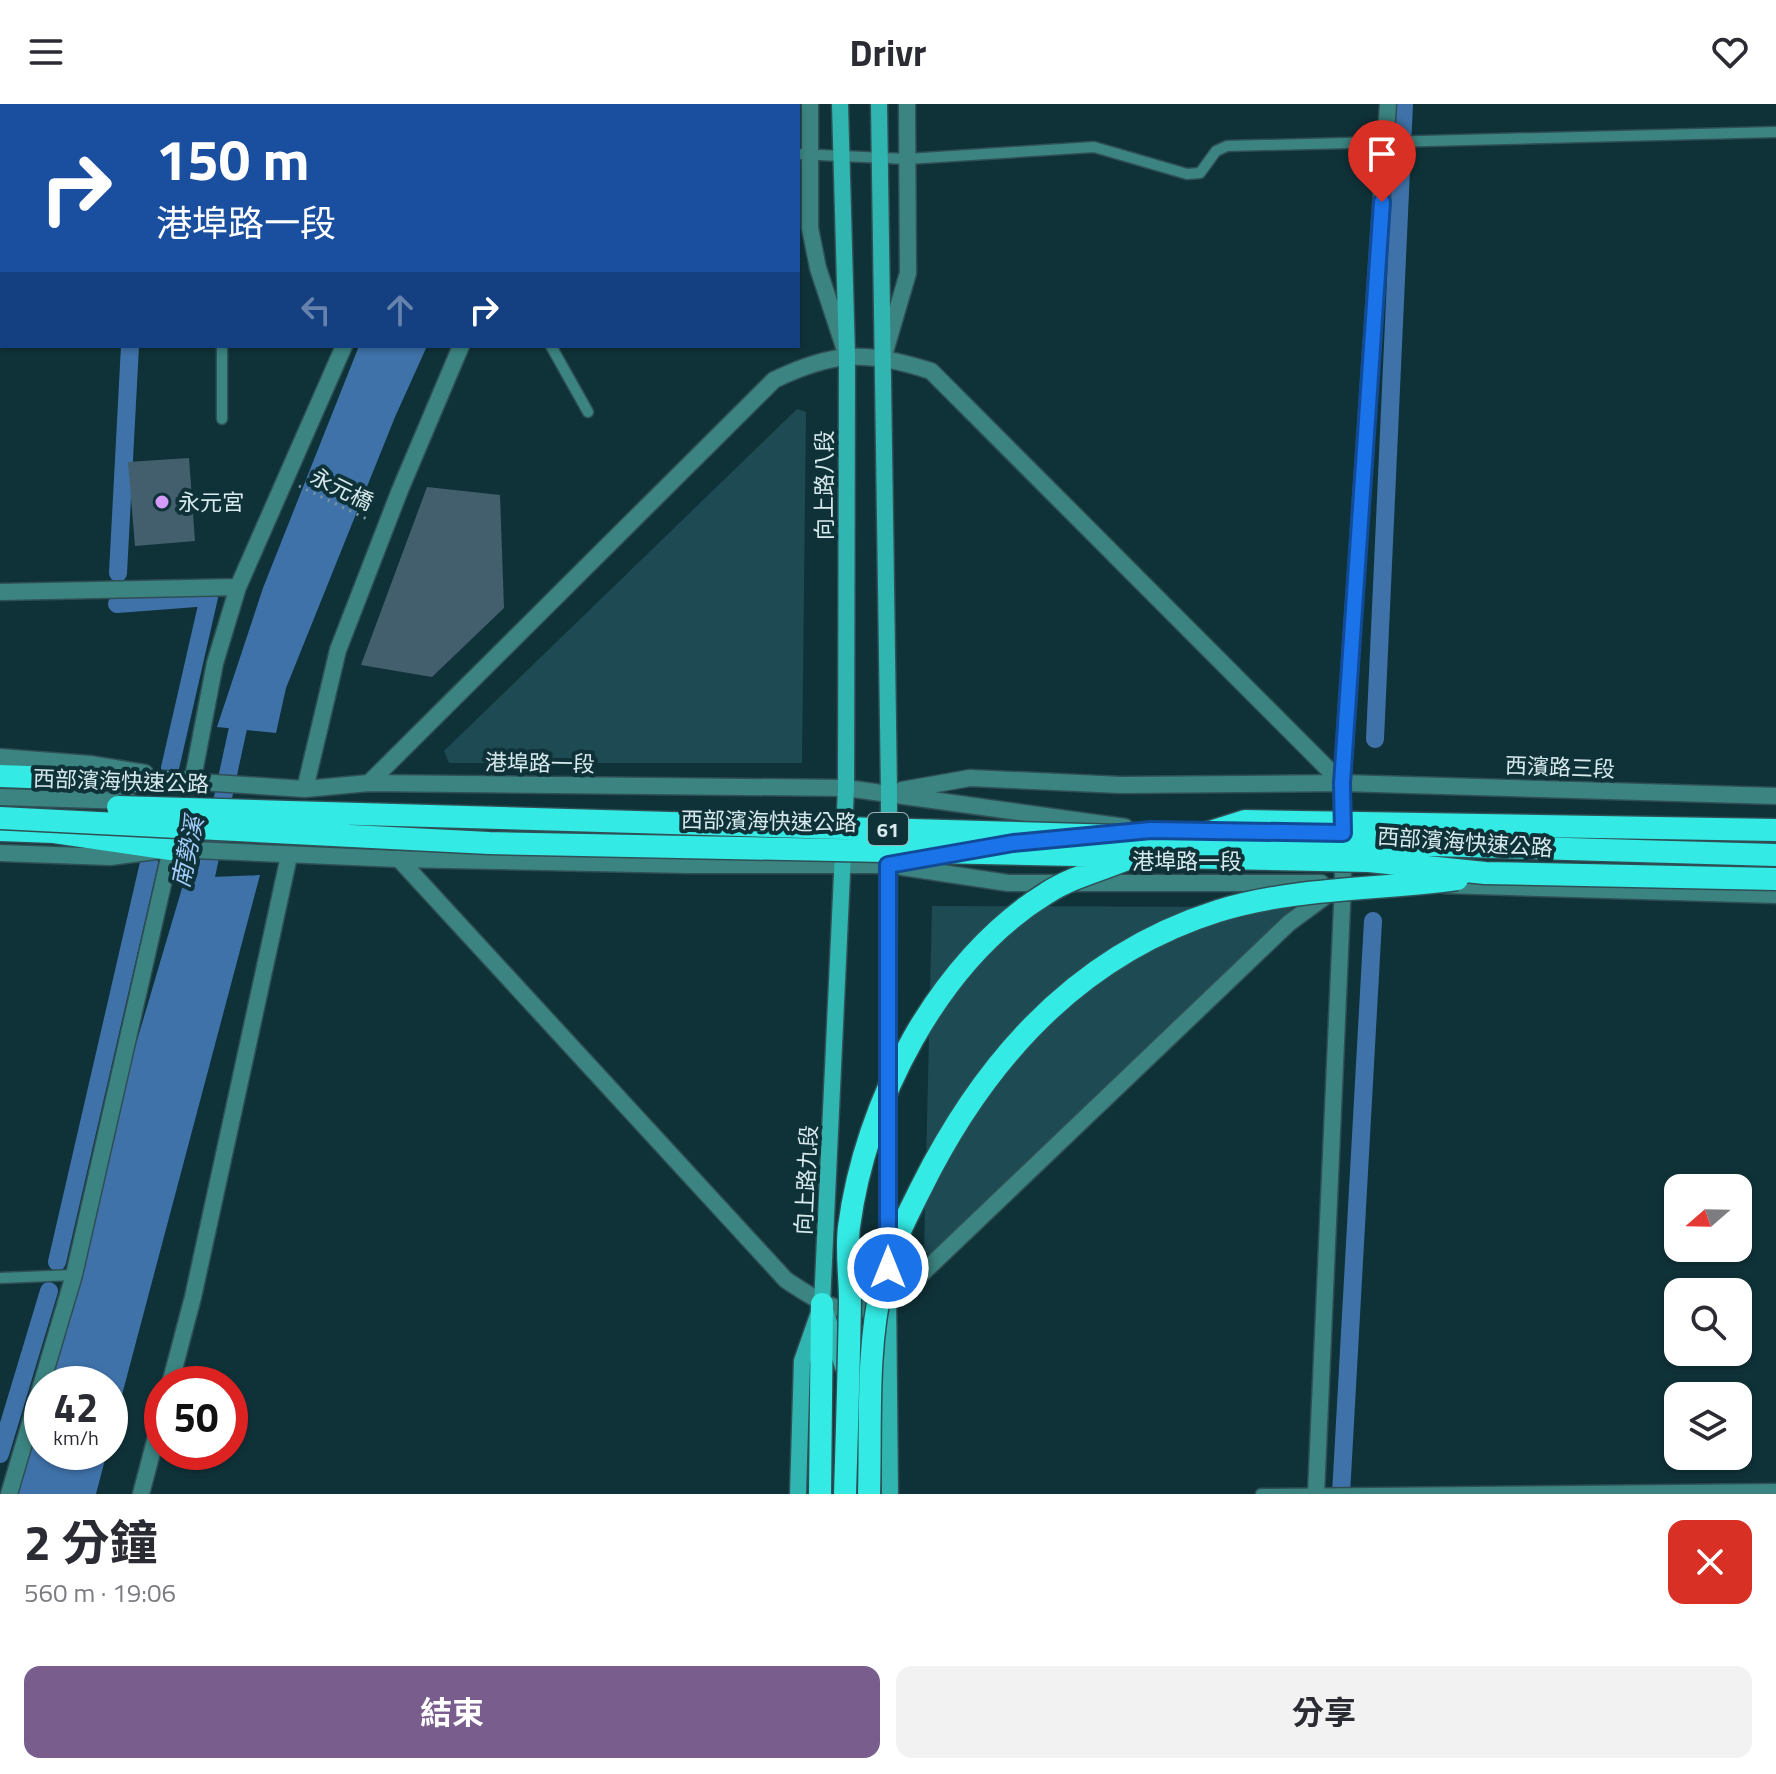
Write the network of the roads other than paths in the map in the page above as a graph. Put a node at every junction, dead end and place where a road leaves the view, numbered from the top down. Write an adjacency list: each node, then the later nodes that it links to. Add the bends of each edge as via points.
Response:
1 (810, 104): 8 (street)
2 (840, 104): 9 (main road, 向上路八段)
3 (879, 104): 10 (main road)
4 (907, 104): 11 (street)
5 (1388, 104): 7 (street)
6 (1776, 132): 7 (lane)
7 (1390, 141): 11 (lane, via 1227,146 1216,151 1200,173 1187,174 1094,147); 26 (street)
8 (804, 154): 9 (lane); 16 (street, via 818,268)
9 (840, 158): 10 (lane); 16 (main road, 向上路八段)
10 (880, 158): 11 (lane); 17 (main road)
11 (907, 159): 17 (street, via 908,273)
12 (222, 348): 19 (lane)
13 (343, 348): 20 (street)
14 (460, 348): 28 (street, via 338,650)
15 (552, 348): 18 (lane)
16 (847, 356): 17 (street); 25 (street, via 806,365 774,380); 27 (main road, 向上路八段)
17 (884, 356): 26 (street, via 931,371); 29 (main road)
18 (588, 412)
19 (222, 419)
20 (238, 587): 21 (street); 24 (street, via 215,663)
21 (0, 592)
22 (0, 757): 24 (street, 港埠路一段, via 90,764)
23 (0, 776): 24 (highway)
24 (192, 783): 28 (street, 港埠路一段); 31 (street, 港埠路一段, via 136,794)
25 (369, 783): 27 (street, 港埠路一段); 28 (street, 港埠路一段)
26 (1342, 783): 29 (street, 港埠路一段, via 1121,785 970,778); 30 (street, 西濱路三段); 36 (street)
27 (846, 788): 29 (street, 港埠路一段); 44 (main road, 向上路八段)
28 (305, 789)
29 (889, 792): 34 (street, 港埠路一段); 43 (main road)
30 (1776, 796)
31 (5, 799): 40 (highway, 西部濱海快速公路 / 61, bridge); 42 (street, via 262,806 359,833)
32 (0, 818): 45 (highway, 西部濱海快速公路 / 61, bridge, via 489,843 1369,861)
33 (0, 830): 38 (highway)
34 (1151, 830): 36 (street, 港埠路一段); 43 (street, 港埠路一段, via 1013,843)
35 (1776, 830): 61 (highway, bridge, via 1245,821 1138,855 1048,892 969,958 936,1000 905,1055 862,1159 849,1230)
36 (1343, 833): 37 (street); 47 (street)
37 (1776, 843)
38 (171, 849): 39 (street, 港埠路一段, via 110,857); 41 (street, 港埠路一段); 49 (street)
39 (0, 853)
40 (1776, 855)
41 (289, 856): 42 (street, 港埠路一段); 53 (street)
42 (399, 859): 44 (street, 港埠路一段); 52 (street, via 786,1280)
43 (888, 865): 44 (street, 港埠路一段); 47 (street, 港埠路一段, via 1008,883); 51 (main road)
44 (843, 866): 52 (main road, 向上路九段)
45 (1485, 873): 46 (highway, 西部濱海快速公路 / 61, bridge); 63 (highway, bridge, via 1395,887 1302,891 1218,911 1139,946 1058,1001 1021,1035 966,1105 901,1229 882,1282 872,1367)
46 (1776, 879)
47 (1343, 883): 48 (street); 51 (street, via 1289,923 910,1285); 56 (street)
48 (1776, 895)
49 (74, 1275): 50 (lane); 57 (street)
50 (0, 1278)
51 (888, 1299): 52 (street, via 852,1312); 64 (main road)
52 (822, 1304): 59 (main road, 向上路九段, via 802,1361); 60 (highway); 62 (main road, via 842,1359)
53 (175, 1366)
54 (147, 1470): 58 (street)
55 (1776, 1489): 56 (lane)
56 (1316, 1493): 65 (lane)
57 (9, 1494)
58 (141, 1494)
59 (798, 1494)
60 (820, 1494)
61 (845, 1494)
62 (855, 1494)
63 (869, 1494)
64 (890, 1494)
65 (1261, 1494)

